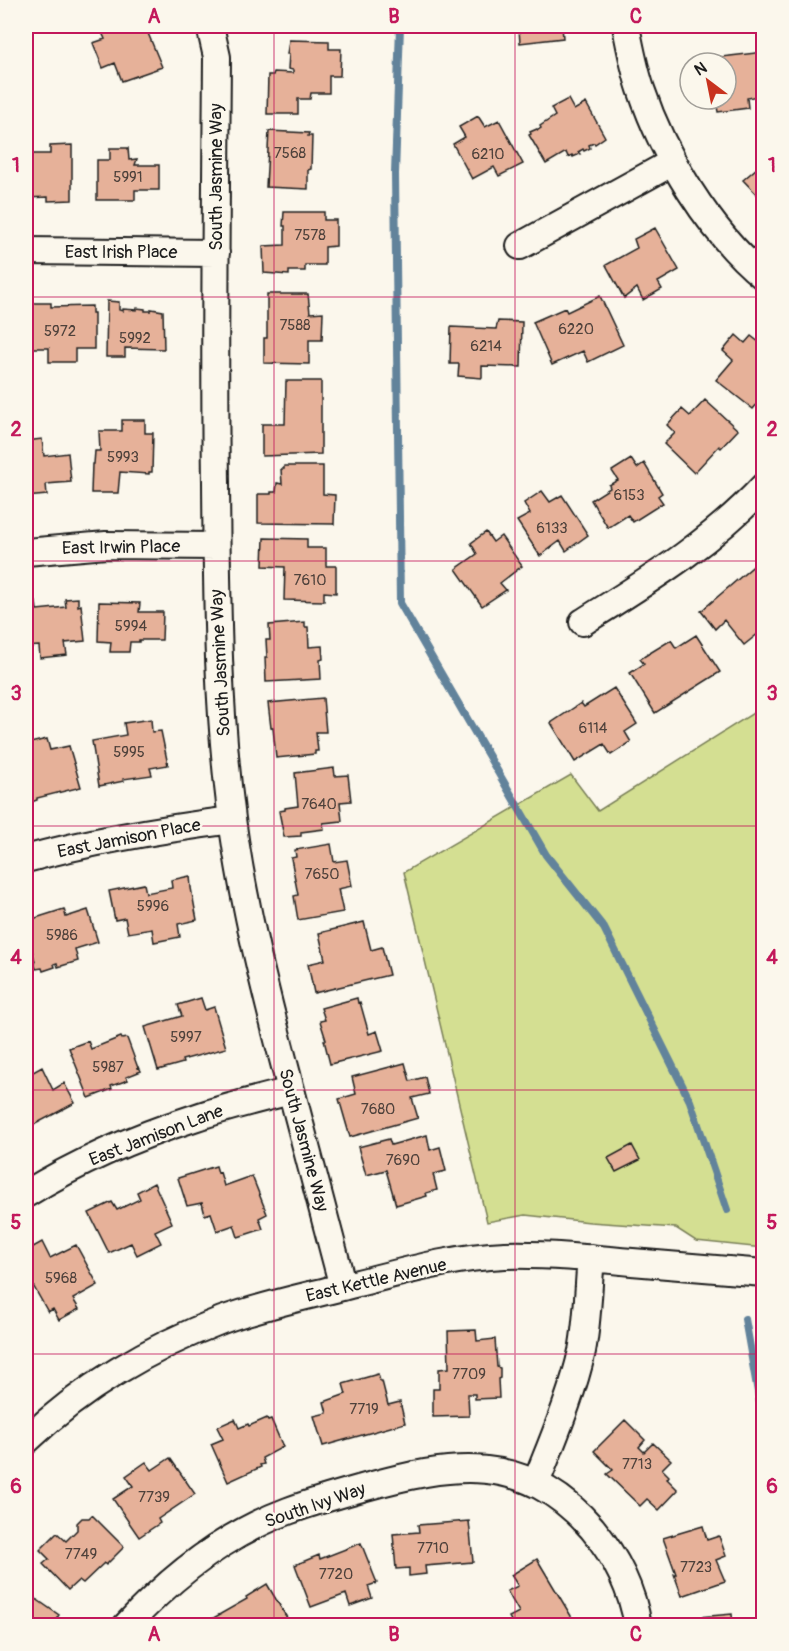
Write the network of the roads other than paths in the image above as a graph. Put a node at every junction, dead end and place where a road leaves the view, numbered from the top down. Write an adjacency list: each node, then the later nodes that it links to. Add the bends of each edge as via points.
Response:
1 (210, 26): 6 (street, South Jasmine Way, via 217,57)
2 (626, 26): 3 (street, via 640,88)
3 (673, 162): 4 (street); 7 (street, via 713,222)
4 (520, 246)
5 (26, 251): 6 (street, East Irish Place)
6 (216, 253): 9 (street, South Jasmine Way)
7 (764, 277)
8 (764, 486): 11 (street, via 718,531)
9 (216, 546): 10 (street, East Irwin Place, via 106,545); 12 (street, South Jasmine Way, via 220,699)
10 (26, 552)
11 (583, 622)
12 (232, 819): 13 (street, East Jamison Place, via 112,838); 14 (street, South Jasmine Way, via 253,935)
13 (26, 859)
14 (291, 1091): 15 (street, East Jamison Lane, via 157,1131 82,1163); 18 (street, South Jasmine Way)
15 (26, 1194)
16 (591, 1258): 17 (street, East Kettle Avenue); 18 (street, East Kettle Avenue, via 504,1255 468,1259); 20 (street, via 582,1351)
17 (764, 1273)
18 (343, 1287): 19 (street, East Kettle Avenue, via 222,1320 186,1335 105,1379)
19 (26, 1441)
20 (536, 1482): 21 (street, South Ivy Way, via 504,1472 444,1469 287,1511 237,1535 198,1561 170,1582); 22 (street, South Ivy Way, via 584,1519 614,1558 626,1579)
21 (126, 1626)
22 (638, 1626)

